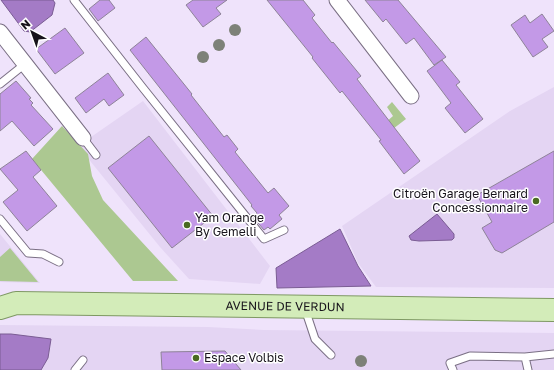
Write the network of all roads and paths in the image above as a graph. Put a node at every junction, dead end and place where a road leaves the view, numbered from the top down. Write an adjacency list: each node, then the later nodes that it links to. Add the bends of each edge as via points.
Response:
1 (74, 0): 10 (lane, via 264,239)
2 (337, 0): 6 (street)
3 (0, 32): 4 (street)
4 (25, 64): 5 (lane); 7 (street)
5 (0, 84)
6 (411, 96)
7 (83, 138): 8 (lane)
8 (96, 155)
9 (0, 219): 11 (lane, via 28,253 43,254)
10 (284, 230)
11 (59, 262)
12 (5, 303): 13 (main road, AVENUE DE VERDUN)
13 (305, 307): 14 (main road, AVENUE DE VERDUN); 16 (lane, via 315,339)
14 (554, 310)
15 (554, 354): 17 (lane)
16 (331, 355)
17 (525, 357): 20 (lane, via 470,356 450,363); 21 (lane)
18 (83, 360): 19 (lane)
19 (76, 370)
20 (454, 370)
21 (528, 370)

